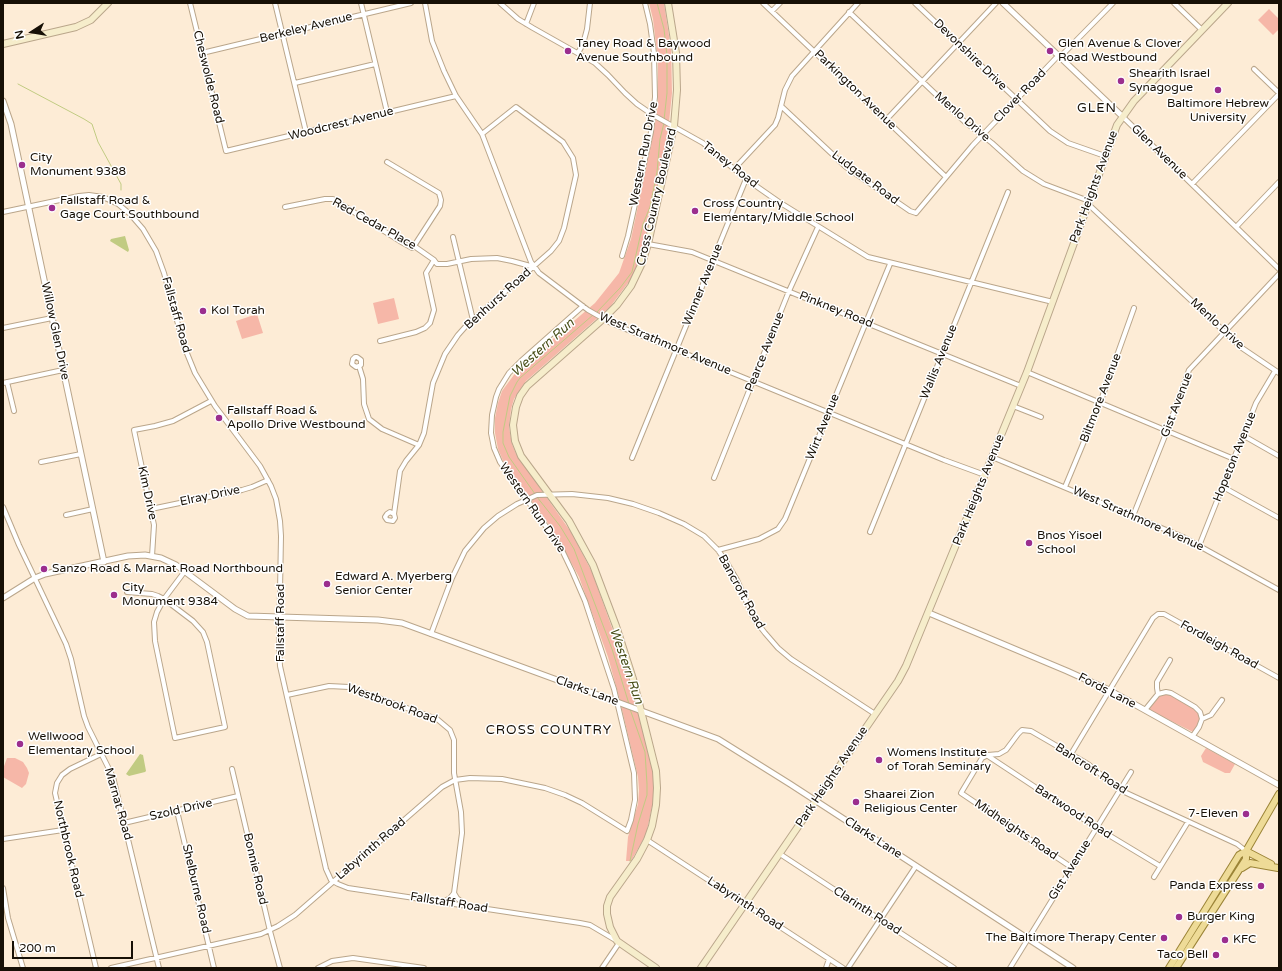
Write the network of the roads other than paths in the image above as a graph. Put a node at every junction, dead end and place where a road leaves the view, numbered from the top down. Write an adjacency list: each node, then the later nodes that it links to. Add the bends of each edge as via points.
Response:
1 (108, 3): 27 (main road, via 91,20 76,27)
2 (190, 3): 30 (street, Cheswolde Road)
3 (275, 3): 26 (street)
4 (361, 3): 23 (street)
5 (411, 3): 23 (street, Berkeley Avenue)
6 (425, 3): 38 (street, West Strathmore Avenue, via 432,41)
7 (500, 3): 24 (street, Taney Road)
8 (534, 3): 24 (street)
9 (590, 3): 31 (street, via 587,29)
10 (645, 3): 43 (street, Western Run Drive, via 655,58)
11 (668, 3): 46 (main road, Cross Country Boulevard, via 676,53 677,90)
12 (763, 3): 21 (street, Parkington Avenue)
13 (780, 3): 21 (street)
14 (858, 3): 22 (street)
15 (915, 3): 28 (street, Devonshire Drive)
16 (996, 3): 28 (street)
17 (1003, 3): 32 (street, Glen Avenue)
18 (1113, 3): 32 (street, Clover Road)
19 (1174, 3): 25 (street)
20 (1228, 3): 25 (main road, Park Heights Avenue)
21 (772, 11): 29 (street, Parkington Avenue)
22 (849, 12): 29 (street); 35 (street, Menlo Drive)
23 (363, 14): 26 (street, Berkeley Avenue); 33 (street)
24 (526, 24): 31 (street, Taney Road)
25 (1202, 30): 44 (main road, Park Heights Avenue)
26 (283, 34): 30 (street, Berkeley Avenue); 36 (street)
27 (3, 44)
28 (958, 44): 35 (street); 39 (street, Devonshire Drive)
29 (814, 51): 41 (street, via 792,76); 45 (street, Parkington Avenue)
30 (202, 53): 50 (street, Cheswolde Road)
31 (578, 53): 43 (street, Taney Road, via 602,69 632,100)
32 (1059, 56): 39 (street, Clover Road); 44 (street, Glen Avenue)
33 (375, 64): 36 (street); 42 (street)
34 (1254, 69): 37 (street)
35 (923, 81): 45 (street); 49 (street, Menlo Drive)
36 (295, 83): 47 (street)
37 (1279, 93): 57 (street)
38 (456, 96): 42 (street, Woodcrest Avenue); 48 (street, West Strathmore Avenue)
39 (1017, 100): 49 (street, Clover Road); 51 (street, Devonshire Drive, via 1061,139)
40 (3, 101): 60 (street, Willow Glen Drive)
41 (781, 106): 53 (street, via 772,129); 63 (street, Ludgate Road, via 846,167)
42 (387, 112): 47 (street, Woodcrest Avenue)
43 (653, 115): 46 (street, Taney Road); 69 (street, Western Run Drive)
44 (1122, 116): 51 (main road, Park Heights Avenue); 57 (street, Glen Avenue)
45 (886, 120): 54 (street, Parkington Avenue)
46 (671, 125): 53 (street, Taney Road, via 703,143); 67 (main road, Cross Country Boulevard)
47 (306, 132): 50 (street, Woodcrest Avenue)
48 (482, 134): 74 (street, West Strathmore Avenue); 74 (street, Benhurst Road, via 516,107 564,142 571,152 576,169 575,181 562,235 551,251)
49 (982, 136): 54 (street, Clover Road); 59 (street, Menlo Drive, via 1029,176)
50 (226, 151)
51 (1105, 156): 59 (main road, Park Heights Avenue)
52 (387, 162): 68 (street, via 439,193 440,206)
53 (734, 168): 55 (street, Taney Road)
54 (946, 177): 63 (street, Clover Road)
55 (746, 178): 64 (street, Taney Road); 71 (street, Winner Avenue)
56 (1279, 182): 65 (street)
57 (1192, 184): 65 (street, Glen Avenue)
58 (1008, 192): 77 (street, Wallis Avenue)
59 (1088, 202): 79 (main road, Park Heights Avenue); 87 (street, Menlo Drive)
60 (28, 206): 62 (street, Fallstaff Road); 83 (street, Willow Glen Drive); 98 (street, Fallstaff Road, via 94,195 114,201 130,214 143,229 156,251 187,353)
61 (285, 207): 68 (street, Red Cedar Place, via 329,198 412,248)
62 (3, 212)
63 (917, 215)
64 (818, 227): 73 (street, Taney Road, via 868,257); 78 (street, Pearce Avenue)
65 (1236, 227): 75 (street, Glen Avenue)
66 (453, 237): 72 (street)
67 (648, 244): 71 (street, Pinkney Road, via 692,252); 82 (main road, Cross Country Boulevard, via 639,272 631,286 622,299)
68 (414, 246): 70 (street, Red Cedar Place)
69 (622, 256)
70 (434, 260): 72 (street, Red Cedar Place, via 437,264); 88 (street, via 426,273 434,306 430,323 416,332)
71 (712, 261): 78 (street, Pinkney Road); 89 (street, Winner Avenue)
72 (459, 262): 74 (street, via 497,258); 84 (street)
73 (890, 264): 77 (street, Taney Road); 85 (street, Wirt Avenue)
74 (534, 267): 80 (street, West Strathmore Avenue); 84 (street, Benhurst Road)
75 (1279, 269)
76 (1279, 274): 87 (street, Gist Avenue)
77 (972, 283): 79 (street, Taney Road); 90 (street, Wallis Avenue)
78 (790, 291): 85 (street, Pinkney Road); 95 (street, Pearce Avenue)
79 (1052, 302): 93 (main road, Park Heights Avenue)
80 (583, 306): 82 (street, West Strathmore Avenue); 120 (street, Western Run Drive, via 514,368 504,380 496,397 491,424 494,448 504,469)
81 (1134, 308): 99 (street, Biltmore Avenue)
82 (600, 317): 89 (street, West Strathmore Avenue); 119 (main road, Cross Country Boulevard, via 532,381 523,391 516,407 513,425 516,446)
83 (52, 318): 86 (street); 92 (street, Willow Glen Drive)
84 (473, 320): 107 (street, Benhurst Road, via 452,344 435,375 424,433)
85 (866, 322): 90 (street, Pinkney Road); 102 (street, Wirt Avenue)
86 (3, 328)
87 (1225, 332): 94 (street, Menlo Drive, via 1247,352); 104 (street, Gist Avenue, via 1189,370)
88 (380, 340)
89 (677, 349): 95 (street, West Strathmore Avenue); 111 (street, Winner Avenue)
90 (943, 353): 97 (street, Pinkney Road); 106 (street, Wallis Avenue)
91 (359, 366): 107 (street, via 363,379 364,404 369,419 377,427)
92 (63, 370): 96 (street); 108 (street, Willow Glen Drive)
93 (1027, 372): 97 (main road, Park Heights Avenue); 99 (street)
94 (1277, 372): 105 (street, Hopeton Avenue, via 1256,403)
95 (753, 381): 102 (street, West Strathmore Avenue); 115 (street, Pearce Avenue)
96 (5, 383): 101 (street)
97 (1021, 386): 100 (main road, Park Heights Avenue)
98 (211, 401): 116 (street, Fallstaff Road, via 256,459); 123 (street, Kim Drive, via 172,421 134,430)
99 (1100, 403): 104 (street); 117 (street, Biltmore Avenue)
100 (1013, 406): 103 (street); 110 (main road, Park Heights Avenue)
101 (14, 411)
102 (829, 412): 106 (street, West Strathmore Avenue); 130 (street, Wirt Avenue, via 782,525 759,539)
103 (1041, 417)
104 (1168, 431): 112 (street); 126 (street, Gist Avenue)
105 (1244, 436): 109 (street); 112 (street, Hopeton Avenue)
106 (906, 444): 114 (street, West Strathmore Avenue); 128 (street, Wallis Avenue)
107 (419, 445): 124 (street, Benhurst Road, via 400,471)
108 (81, 454): 113 (street); 122 (street, Willow Glen Drive)
109 (1279, 456)
110 (992, 457): 114 (main road, Park Heights Avenue); 117 (street, West Strathmore Avenue)
111 (632, 458)
112 (1234, 460): 118 (street, Hopeton Avenue)
113 (41, 462)
114 (985, 475): 139 (main road, Park Heights Avenue)
115 (714, 478)
116 (268, 480): 123 (street, Elray Drive, via 242,490); 140 (street, Fallstaff Road, via 276,499 280,522)
117 (1065, 487): 126 (street, West Strathmore Avenue)
118 (1223, 487): 127 (street); 129 (street, Hopeton Avenue)
119 (546, 495): 120 (street, Bancroft Road); 130 (street, Bancroft Road, via 585,494 645,508 695,530); 150 (main road, Cross Country Boulevard, via 572,526 593,565 624,649)
120 (526, 499): 141 (street, Bancroft Road, via 492,521 465,551); 148 (street, Western Run Drive, via 560,546 575,577)
121 (3, 507): 134 (street, Marnat Road)
122 (92, 509): 125 (street); 132 (street, Willow Glen Drive)
123 (151, 509): 131 (street, Kim Drive, via 154,530)
124 (394, 514)
125 (66, 515)
126 (1133, 516): 129 (street, West Strathmore Avenue)
127 (1279, 518)
128 (870, 532)
129 (1199, 546): 135 (street, West Strathmore Avenue)
130 (718, 550): 151 (street, Bancroft Road, via 733,572 754,618 778,648)
131 (152, 556): 132 (street, Clarks Lane, via 137,555); 133 (street, Clarks Lane, via 169,561)
132 (104, 562): 134 (street, Clarks Lane)
133 (185, 571): 138 (street); 140 (street, Clarks Lane, via 242,614)
134 (35, 578): 137 (street, Clarks Lane); 154 (street, Marnat Road, via 69,652 84,716)
135 (1279, 590)
136 (127, 592): 138 (street, via 152,594)
137 (3, 598)
138 (164, 599): 138 (street, via 155,617 154,635 176,738 225,727 206,637 193,621)
139 (929, 612): 144 (street, Fords Lane); 151 (main road, Park Heights Avenue, via 901,675)
140 (280, 618): 141 (street, Clarks Lane, via 387,620); 146 (street, Fallstaff Road, via 279,656)
141 (431, 634): 148 (street, Clarks Lane)
142 (1170, 660): 145 (street, via 1158,682)
143 (1279, 678): 144 (street, Fordleigh Road, via 1164,614 1158,614 1153,618)
144 (1109, 690): 149 (street, Fords Lane); 155 (street)
145 (1158, 694): 149 (street); 152 (street, via 1171,692 1198,709)
146 (287, 695): 159 (street, Westbrook Road, via 326,686 344,686 437,719 450,730 454,740); 180 (street, Fallstaff Road, via 326,869)
147 (1222, 700): 152 (street, via 1211,715)
148 (617, 701): 150 (street, Clarks Lane); 170 (street, Western Run Drive, via 635,782 634,810)
149 (1145, 710): 153 (street, Fords Lane)
150 (641, 711): 164 (street, Clarks Lane, via 718,739); 172 (main road, Cross Country Boulevard, via 657,781 654,814)
151 (875, 714): 164 (main road, Park Heights Avenue)
152 (1202, 719): 153 (street)
153 (1192, 737): 160 (street, Fords Lane)
154 (102, 754): 167 (street, Marnat Road, via 113,778); 169 (street, Northbrook Road, via 70,769 59,778 55,793)
155 (1071, 754): 156 (street, Bancroft Road, via 1022,730 1006,750); 161 (street, Bancroft Road, via 1088,764)
156 (988, 755): 168 (street, Bartwood Road); 177 (street, Midheights Road, via 981,760 960,793)
157 (232, 768): 163 (street, Bonnie Road)
158 (1131, 772): 161 (street, Gist Avenue)
159 (455, 780): 170 (street, Labyrinth Road, via 502,779 545,788 582,803); 180 (street, Labyrinth Road, via 442,787); 182 (street, Westbrook Road, via 462,833)
160 (1279, 784)
161 (1120, 790): 166 (street, Bancroft Road); 168 (street, Gist Avenue)
162 (1279, 794): 173 (main road)
163 (238, 796): 165 (street, Szold Drive); 188 (street, Bonnie Road)
164 (816, 800): 174 (main road, Park Heights Avenue); 175 (street, Clarks Lane)
165 (178, 811): 167 (street, Szold Drive); 192 (street, Shelburne Road)
166 (1188, 822): 173 (street, Bancroft Road); 176 (street)
167 (124, 823): 193 (street, Marnat Road)
168 (1097, 828): 176 (street, Bartwood Road); 177 (street, Gist Avenue)
169 (63, 830): 171 (street); 197 (street, Northbrook Road)
170 (627, 831)
171 (3, 839)
172 (647, 840): 185 (street, Labyrinth Road); 191 (main road, Cross Country Boulevard, via 608,901 607,917)
173 (1246, 850): 178 (main road); 183 (main road, via 1246,859); 190 (main road, via 1239,856)
174 (780, 854): 185 (main road, Park Heights Avenue); 187 (street, Clarinth Road)
175 (916, 866): 187 (street); 189 (street, Clarks Lane)
176 (1160, 866): 179 (street)
177 (1072, 868): 189 (street, Gist Avenue)
178 (1279, 868): 183 (main road, via 1248,863 1242,867)
179 (1154, 877)
180 (334, 882): 184 (street, Fallstaff Road, via 348,888); 188 (street, Labyrinth Road, via 295,915)
181 (3, 888): 196 (street, via 8,918)
182 (454, 893): 184 (street); 186 (street)
183 (1221, 896): 195 (main road)
184 (443, 902): 186 (street, Fallstaff Road)
185 (745, 905): 194 (street, Labyrinth Road); 206 (main road, Park Heights Avenue)
186 (466, 906): 191 (street, Fallstaff Road, via 584,924)
187 (881, 920): 209 (street); 210 (street, Clarinth Road)
188 (270, 931): 192 (street, Labyrinth Road); 201 (street, Bonnie Road)
189 (1028, 939): 211 (street, Gist Avenue); 212 (street, Clarks Lane)
190 (1187, 940): 195 (main road); 213 (main road)
191 (618, 942): 204 (street); 205 (main road, Fallstaff Road)
192 (209, 945): 193 (street, Labyrinth Road); 200 (street, Shelburne Road)
193 (156, 958): 198 (street, Labyrinth Road); 199 (street, Marnat Road)
194 (829, 959): 207 (street); 208 (street, Labyrinth Road)
195 (1180, 962): 214 (main road)
196 (23, 968)
197 (96, 968)
198 (111, 968)
199 (159, 968)
200 (214, 968)
201 (280, 968)
202 (318, 968): 203 (street, via 332,961 353,958)
203 (424, 968)
204 (602, 968)
205 (656, 968)
206 (701, 968)
207 (826, 968)
208 (842, 968)
209 (848, 968)
210 (954, 968)
211 (1010, 968)
212 (1073, 968)
213 (1169, 968)
214 (1176, 968)

